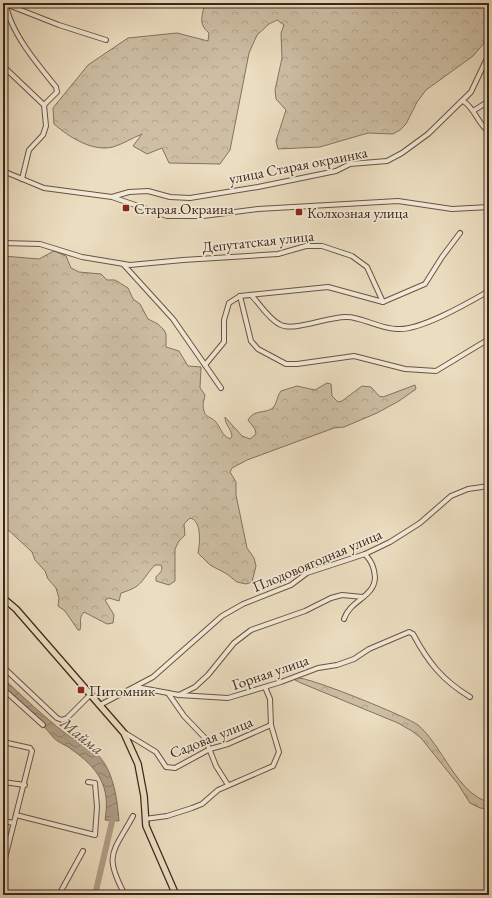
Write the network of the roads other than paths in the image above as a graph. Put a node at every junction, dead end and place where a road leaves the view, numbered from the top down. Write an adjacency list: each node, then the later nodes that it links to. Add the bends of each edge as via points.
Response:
1 (5, 4): 2 (street); 7 (street, via 7,14 22,41 56,87 56,92)
2 (106, 40)
3 (489, 54): 5 (street, улица Старая окраинка)
4 (3, 66): 7 (street)
5 (463, 101): 8 (street, via 471,105); 12 (street, улица Старая окраинка, via 428,134 387,161 350,164 336,171 190,198 170,197 148,191 129,192)
6 (489, 101): 8 (street)
7 (44, 105): 11 (street, via 46,126 43,135 29,150)
8 (473, 111): 9 (street)
9 (489, 132)
10 (3, 171): 11 (street)
11 (22, 179): 12 (street, via 44,188)
12 (112, 197): 13 (street, via 167,216 203,216 258,209 398,201 452,210)
13 (489, 207)
14 (460, 233): 20 (street, via 425,284)
15 (3, 243): 16 (street, Депутатская улица, via 40,244 82,257)
16 (123, 264): 20 (street, Депутатская улица, via 278,254 306,246 322,246 352,256 367,266); 22 (street, via 173,319)
17 (489, 291): 18 (street, via 428,322 398,330 348,317 324,319 293,328 279,325)
18 (252, 295): 19 (street); 20 (street, via 328,287)
19 (240, 296): 21 (street, via 251,341 258,349 286,364 354,356 405,369 436,371); 22 (street, via 229,303 224,320 224,342)
20 (383, 302)
21 (489, 339)
22 (205, 365): 23 (street)
23 (221, 388)
24 (489, 486): 25 (street, Плодовоягодная улица, via 468,489 451,496 420,523)
25 (365, 554): 26 (street, via 374,565 375,583); 30 (street, Плодовоягодная улица, via 308,573 291,585 243,604 222,616 153,677)
26 (363, 597): 28 (street, via 350,607); 35 (street, via 342,595 330,598 305,611 251,630 234,643 208,676)
27 (3, 598): 34 (main road, via 16,609)
28 (344, 619)
29 (3, 666): 34 (street, via 62,720)
30 (135, 687): 33 (street, Горная улица); 37 (street, Плодовоягодная улица)
31 (265, 687): 35 (street, Горная улица, via 228,698); 36 (street, Горная улица, via 318,668 354,659 369,649 410,632 432,666); 39 (street, via 270,699)
32 (3, 689): 38 (street)
33 (168, 693): 35 (street, Горная улица); 42 (street, via 184,716 200,732)
34 (90, 695): 37 (main road)
35 (179, 696)
36 (470, 697)
37 (100, 705): 40 (main road)
38 (42, 725)
39 (271, 725): 42 (street, Садовая улица); 46 (street, via 279,752 273,766)
40 (124, 733): 42 (street, Садовая улица, via 156,752 166,767 170,768 175,768); 49 (main road, via 138,764 144,793)
41 (3, 742): 45 (street, via 30,748 32,751)
42 (210, 749): 46 (street, via 216,766)
43 (3, 782): 45 (street)
44 (88, 782): 47 (street, via 95,783 97,791 94,835)
45 (25, 785): 47 (street)
46 (228, 785): 49 (street, via 202,804 167,816)
47 (16, 815): 51 (street)
48 (134, 816): 55 (street, via 114,846 112,860 114,875)
49 (145, 819): 56 (main road, via 149,835)
50 (3, 821): 51 (street)
51 (14, 823): 53 (street)
52 (83, 851): 54 (street, via 60,891)
53 (3, 866)
54 (62, 895)
55 (125, 895)
56 (176, 895)

